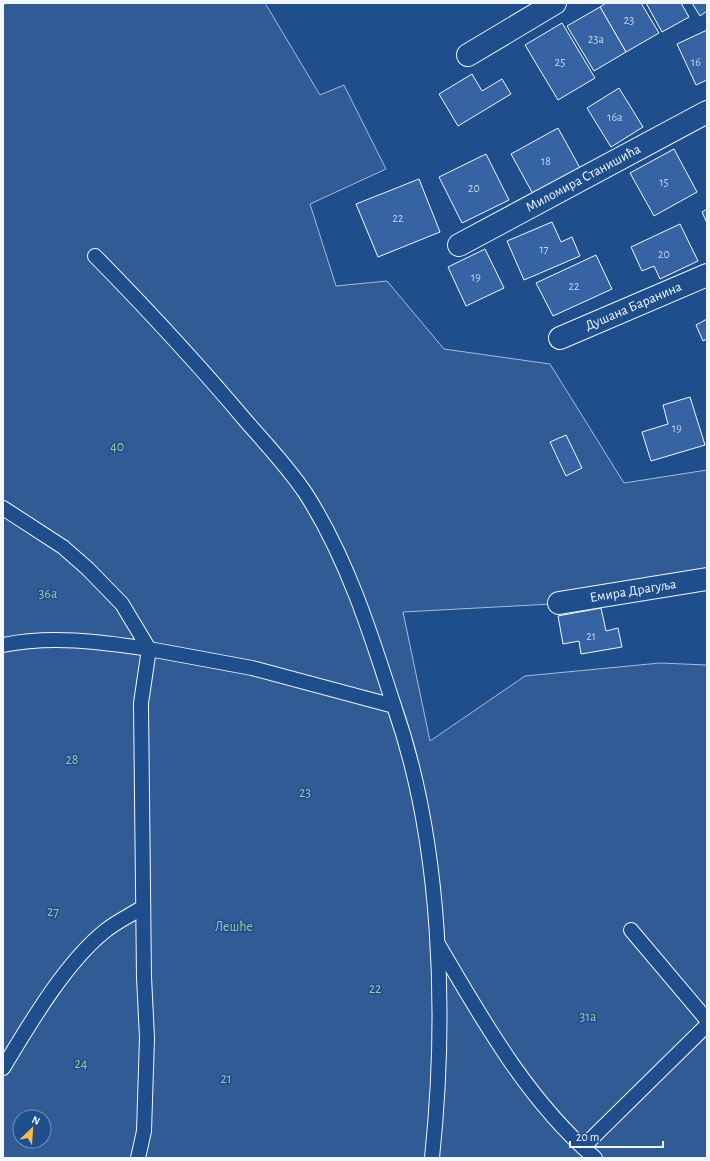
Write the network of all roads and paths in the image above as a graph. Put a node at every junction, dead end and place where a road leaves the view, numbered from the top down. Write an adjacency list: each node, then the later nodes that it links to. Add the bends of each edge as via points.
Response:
1 (555, 3): 2 (street)
2 (468, 55)
3 (707, 112): 4 (street, Миломира Станишића)
4 (459, 245)
5 (95, 256): 13 (lane, via 200,367 305,493 332,540 372,638)
6 (707, 275): 7 (street, Душана Баранина)
7 (560, 338)
8 (3, 508): 12 (lane, via 63,547 88,569 122,604)
9 (707, 579): 10 (street, Емира Драгуља)
10 (559, 603)
11 (3, 645): 12 (lane, via 29,640 91,640)
12 (148, 649): 13 (lane, via 252,668); 14 (lane, via 141,703)
13 (394, 706): 16 (lane, via 407,745 427,843)
14 (143, 907): 19 (lane, via 104,932 73,964 33,1019); 21 (lane, via 147,1038 144,1131)
15 (631, 930): 17 (lane)
16 (438, 944): 20 (lane, via 476,1009 520,1074); 22 (lane, via 437,1106)
17 (707, 1020)
18 (707, 1025): 20 (lane)
19 (3, 1068)
20 (583, 1147): 23 (lane)
21 (138, 1158)
22 (432, 1158)
23 (595, 1158)

